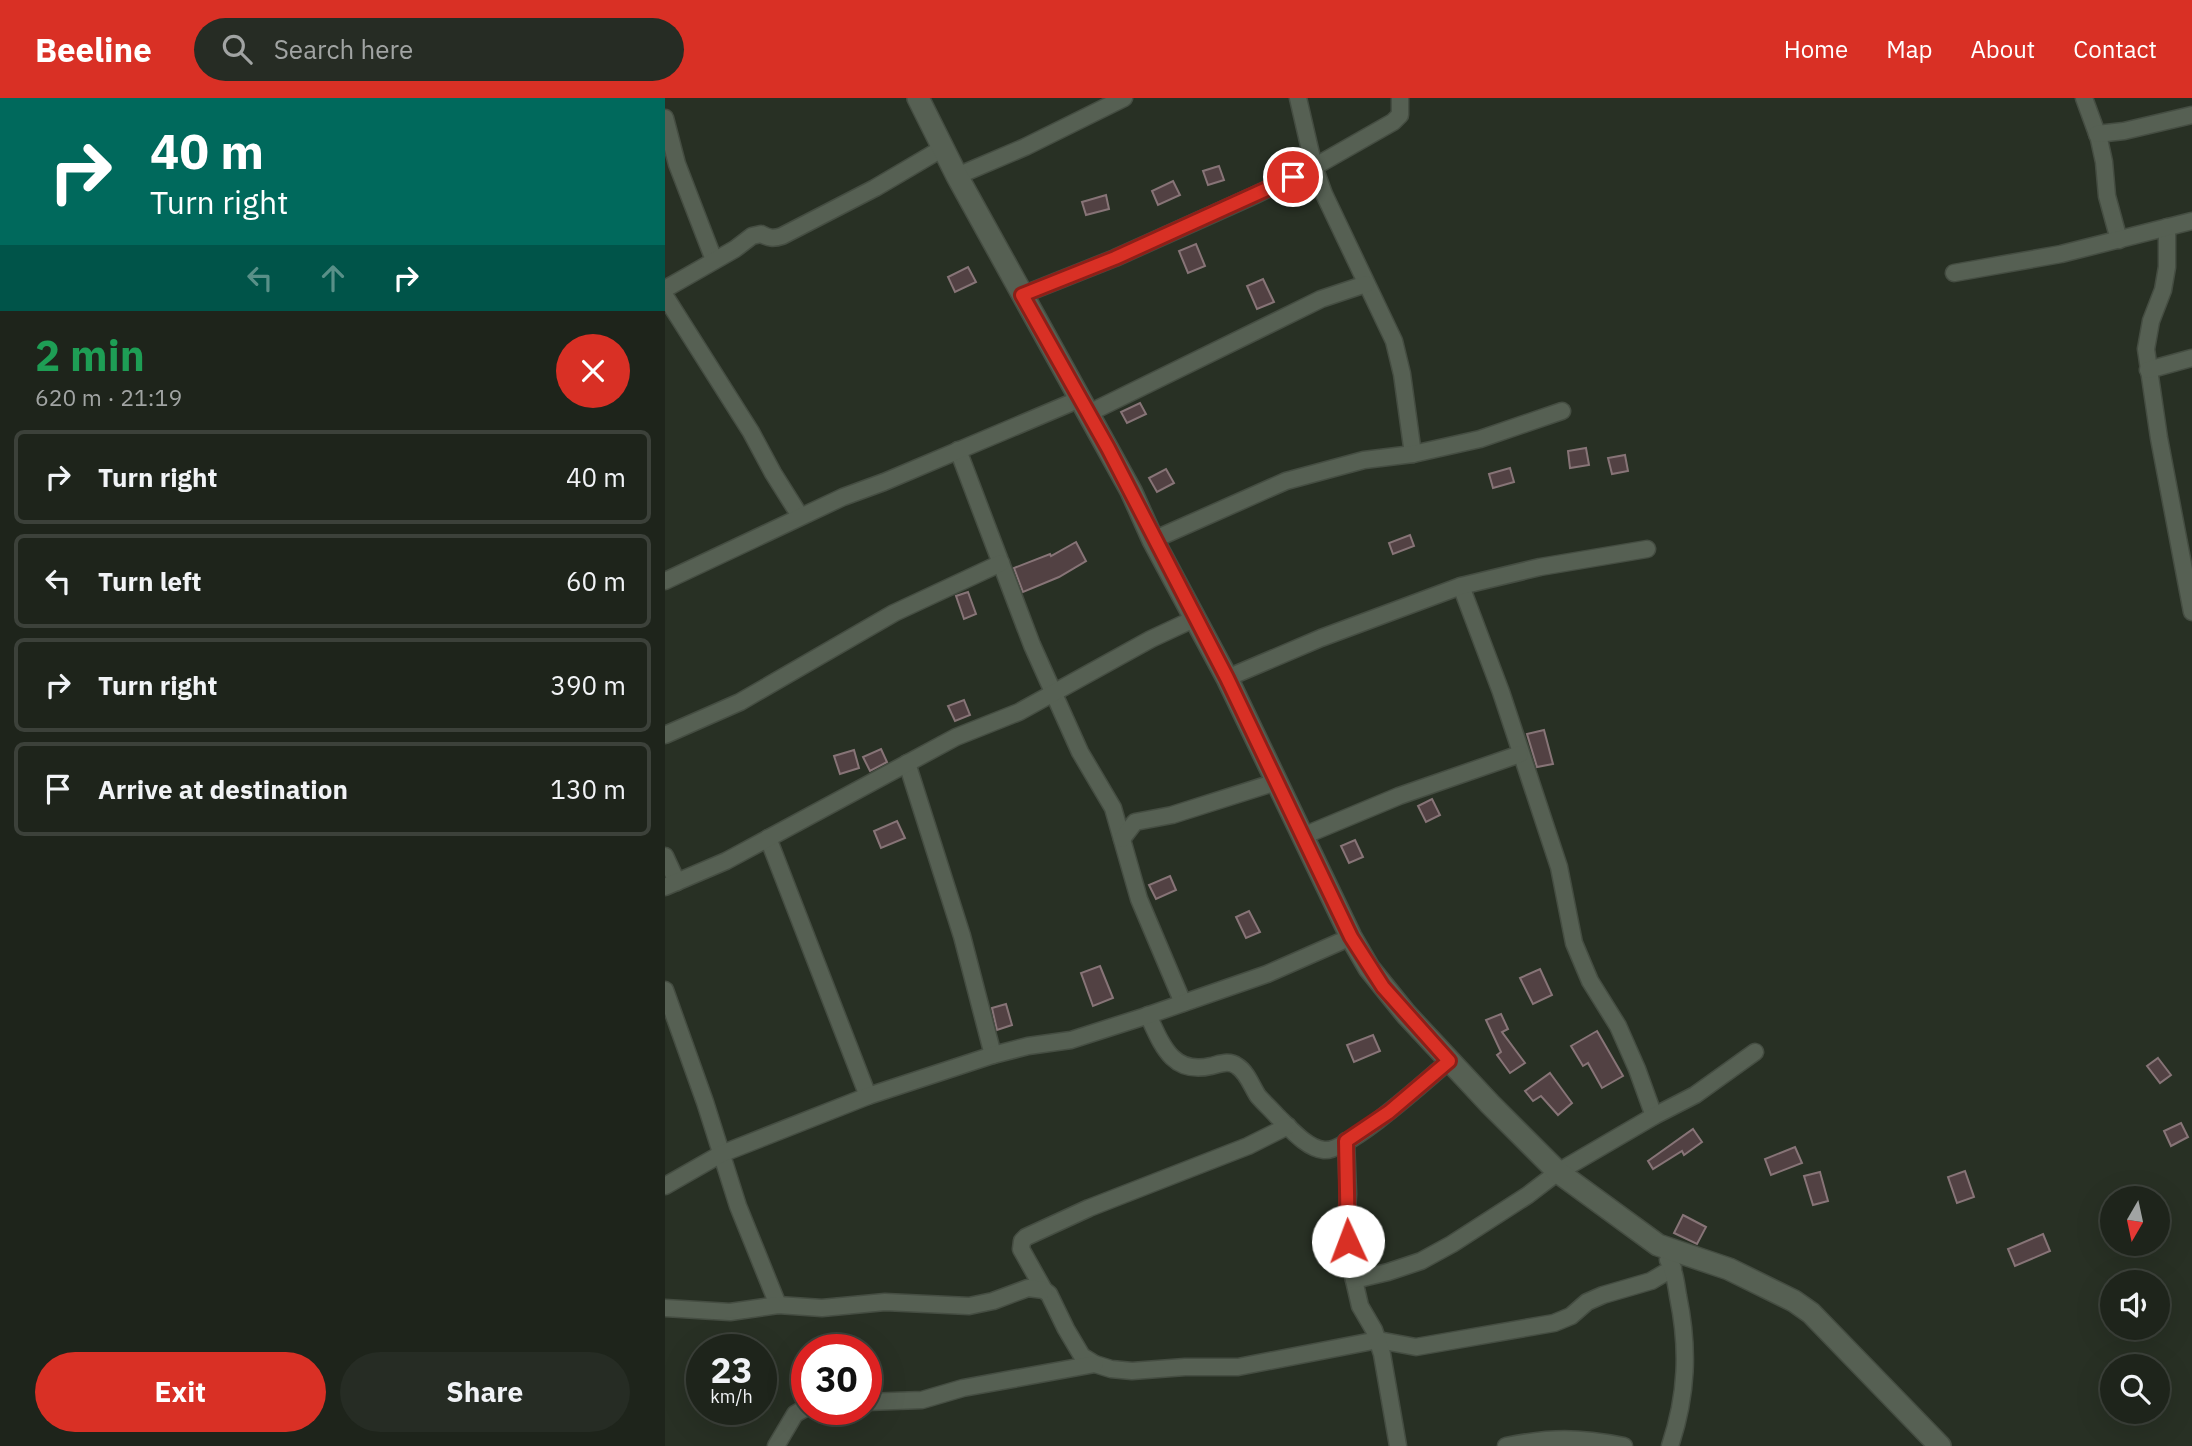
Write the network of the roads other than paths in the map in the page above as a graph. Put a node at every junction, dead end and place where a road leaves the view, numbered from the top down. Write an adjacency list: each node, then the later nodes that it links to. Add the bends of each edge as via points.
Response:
1 (918, 98): 9 (street)
2 (1124, 98): 11 (street)
3 (1298, 98): 10 (street)
4 (1400, 98): 10 (street, via 1401,115 1393,122)
5 (2084, 98): 8 (street)
6 (2192, 115): 8 (street)
7 (665, 118): 15 (street, via 677,164)
8 (2097, 134): 14 (street)
9 (943, 148): 11 (street); 15 (street, via 782,236 757,234)
10 (1314, 167): 17 (street); 19 (street)
11 (957, 176): 19 (street)
12 (2192, 221): 13 (street)
13 (2167, 227): 14 (street); 22 (street, via 2167,267 2147,342)
14 (2119, 240): 16 (street)
15 (714, 260): 18 (street)
16 (1954, 273)
17 (1366, 284): 23 (street, via 1321,299); 26 (street, via 1394,341)
18 (665, 289)
19 (1022, 295): 23 (street)
20 (665, 296): 27 (street)
21 (2192, 358): 22 (street)
22 (2148, 370): 33 (street)
23 (1084, 406): 25 (street); 28 (street)
24 (1562, 411): 26 (street, via 1480,439)
25 (958, 450): 27 (street); 30 (street)
26 (1413, 454): 28 (street, via 1364,460 1286,481)
27 (800, 516): 31 (street)
28 (1153, 540): 35 (street)
29 (1647, 549): 32 (street)
30 (1001, 563): 37 (street); 38 (street, via 894,613 740,702)
31 (665, 581)
32 (1461, 586): 36 (street); 39 (street)
33 (2190, 592): 34 (street)
34 (2192, 612)
35 (1196, 618): 36 (street); 37 (street)
36 (1227, 678): 41 (street)
37 (1053, 692): 40 (street); 42 (street, via 1080,752)
38 (665, 735)
39 (1520, 754): 44 (street); 57 (street, via 1559,867 1574,943 1590,981 1618,1026)
40 (907, 763): 45 (street); 54 (street, via 962,936)
41 (1276, 782): 43 (street); 44 (street)
42 (1113, 808): 43 (street); 46 (street)
43 (1135, 822): 46 (street)
44 (1303, 836): 49 (street)
45 (768, 838): 48 (street); 56 (street)
46 (1122, 839): 51 (street, via 1139,899)
47 (665, 856): 48 (street)
48 (671, 884)
49 (1351, 937): 51 (street, via 1267,974); 55 (street, via 1383,987)
50 (665, 990): 60 (street)
51 (1183, 1003): 52 (street)
52 (1148, 1016): 54 (street, via 1071,1040); 58 (street, via 1175,1062 1189,1068 1235,1064 1259,1098)
53 (1755, 1052): 57 (street, via 1695,1095)
54 (993, 1055): 56 (street)
55 (1449, 1061): 59 (street); 61 (street)
56 (868, 1096): 60 (street)
57 (1654, 1116): 61 (street)
58 (1288, 1126): 59 (street, via 1324,1150); 67 (street, via 1026,1237 1021,1249)
59 (1346, 1141): 66 (street, via 1346,1227)
60 (721, 1154): 62 (street); 65 (street)
61 (1558, 1172): 63 (street); 66 (street, via 1421,1261)
62 (665, 1186)
63 (1658, 1245): 64 (street); 80 (street, via 1729,1269 1811,1313)
64 (1673, 1268): 71 (street, via 1651,1281 1602,1295 1553,1323 1416,1347); 79 (street, via 1686,1361)
65 (768, 1280): 68 (street); 69 (street)
66 (1354, 1280): 71 (street, via 1360,1306)
67 (1044, 1290): 69 (street, via 1028,1288 969,1306 885,1302); 72 (street, via 1074,1344)
68 (778, 1305): 69 (street); 70 (street, via 730,1312)
69 (808, 1307)
70 (665, 1308)
71 (1378, 1340): 72 (street, via 1238,1367 1132,1371); 76 (street)
72 (1095, 1364): 73 (street, via 922,1400)
73 (882, 1401)
74 (791, 1421): 75 (street)
75 (776, 1446)
76 (1398, 1446)
77 (1506, 1446): 78 (street, via 1578,1438)
78 (1623, 1446)
79 (1670, 1446)
80 (1940, 1446)

